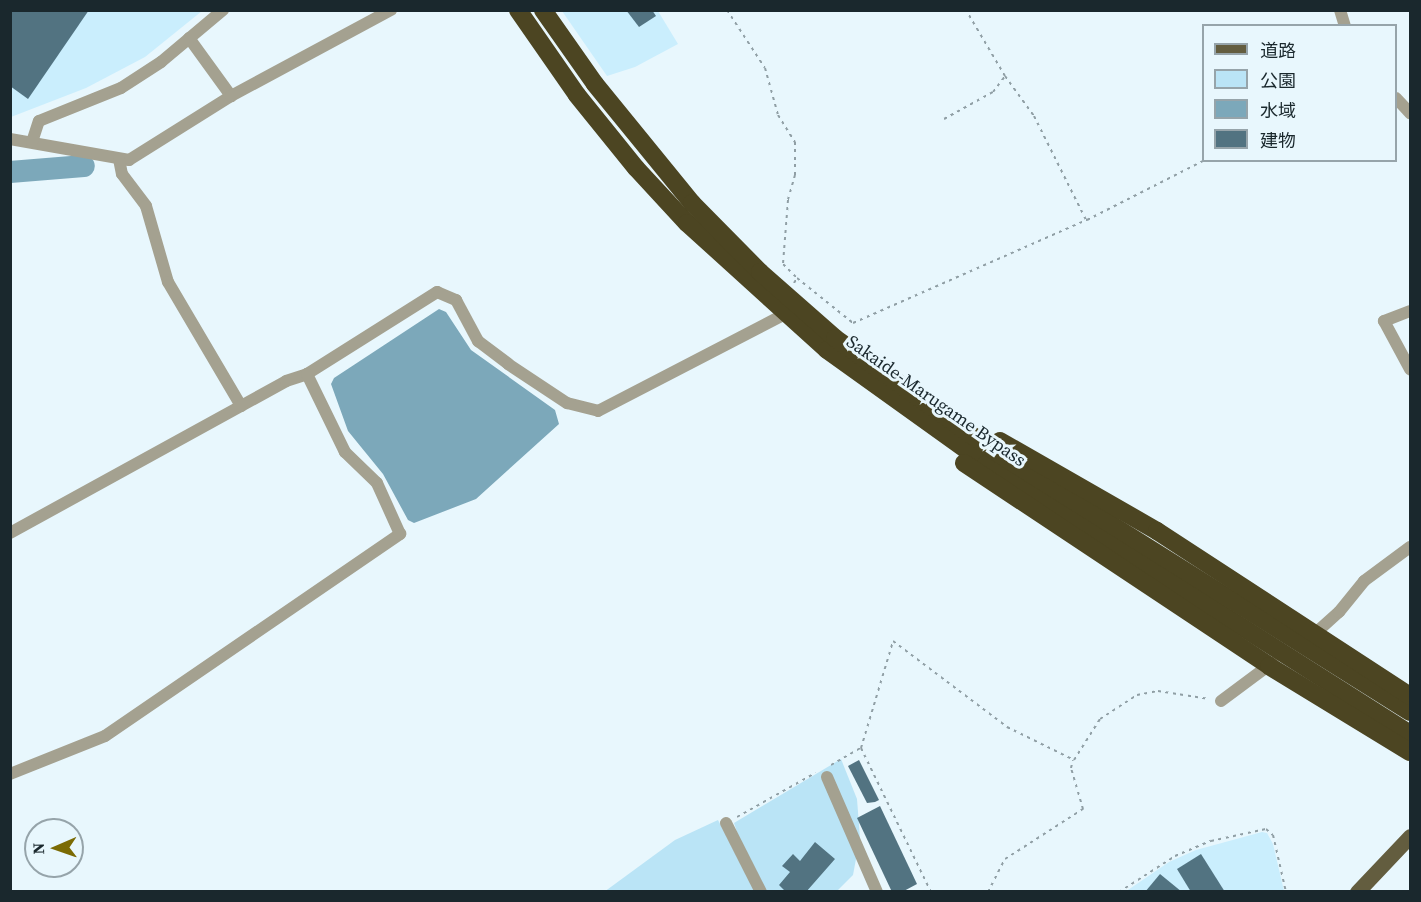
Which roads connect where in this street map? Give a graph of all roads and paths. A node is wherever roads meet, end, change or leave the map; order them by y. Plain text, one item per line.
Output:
1 (223, 10) edge
2 (391, 10) edge
3 (518, 10) edge
4 (543, 10) edge
5 (726, 10) edge
6 (966, 10) edge
7 (189, 38) junction
8 (1005, 76) junction
9 (231, 96) junction
10 (1397, 100) edge
11 (1410, 113) edge
12 (944, 119) dead end
13 (10, 139) edge
14 (32, 142) junction
15 (119, 159) junction
16 (1202, 162) edge
17 (1087, 220) junction
18 (797, 278) junction
19 (785, 293) junction
20 (1410, 311) edge
21 (785, 314) junction
22 (827, 350) junction
23 (1410, 369) edge
24 (307, 374) junction
25 (891, 380) junction
26 (241, 406) junction
27 (10, 533) edge
28 (1410, 547) edge
29 (1313, 636) junction
30 (1271, 664) junction
31 (1410, 696) edge
32 (1221, 701) joint
33 (1410, 712) edge
34 (1410, 734) edge
35 (861, 748) junction
36 (1410, 752) edge
37 (1074, 760) junction
38 (826, 771) junction
39 (10, 774) edge
40 (726, 823) joint
41 (1410, 836) edge
42 (761, 891) edge
43 (877, 891) edge
44 (931, 891) edge
45 (988, 891) edge
46 (1119, 891) edge
47 (1286, 891) edge
48 (1357, 891) edge

1 - 7 street
2 - 9 street
3 - 21 highway, Sakaide-Marugame Bypass
4 - 19 highway, Sakaide-Marugame Bypass
5 - 18 path
6 - 8 path
7 - 9 street
7 - 14 street
8 - 12 path
8 - 17 path
9 - 15 street
10 - 11 street
13 - 14 street
14 - 15 street
15 - 26 street
16 - 17 path
17 - 18 path
18 - 19 path
19 - 25 highway, Sakaide-Marugame Bypass
20 - 23 street
21 - 22 highway, Sakaide-Marugame Bypass
21 - 24 street
22 - 30 highway
22 - 34 highway, Sakaide-Marugame Bypass
24 - 26 street
24 - 39 street
25 - 29 highway
25 - 33 highway, Sakaide-Marugame Bypass
26 - 27 street
28 - 29 street
29 - 31 highway
30 - 32 street
30 - 36 highway
32 - 37 path
35 - 37 path
35 - 38 path
35 - 44 path
37 - 45 path
38 - 40 path
38 - 43 street
40 - 42 street
41 - 48 main road
46 - 47 path

